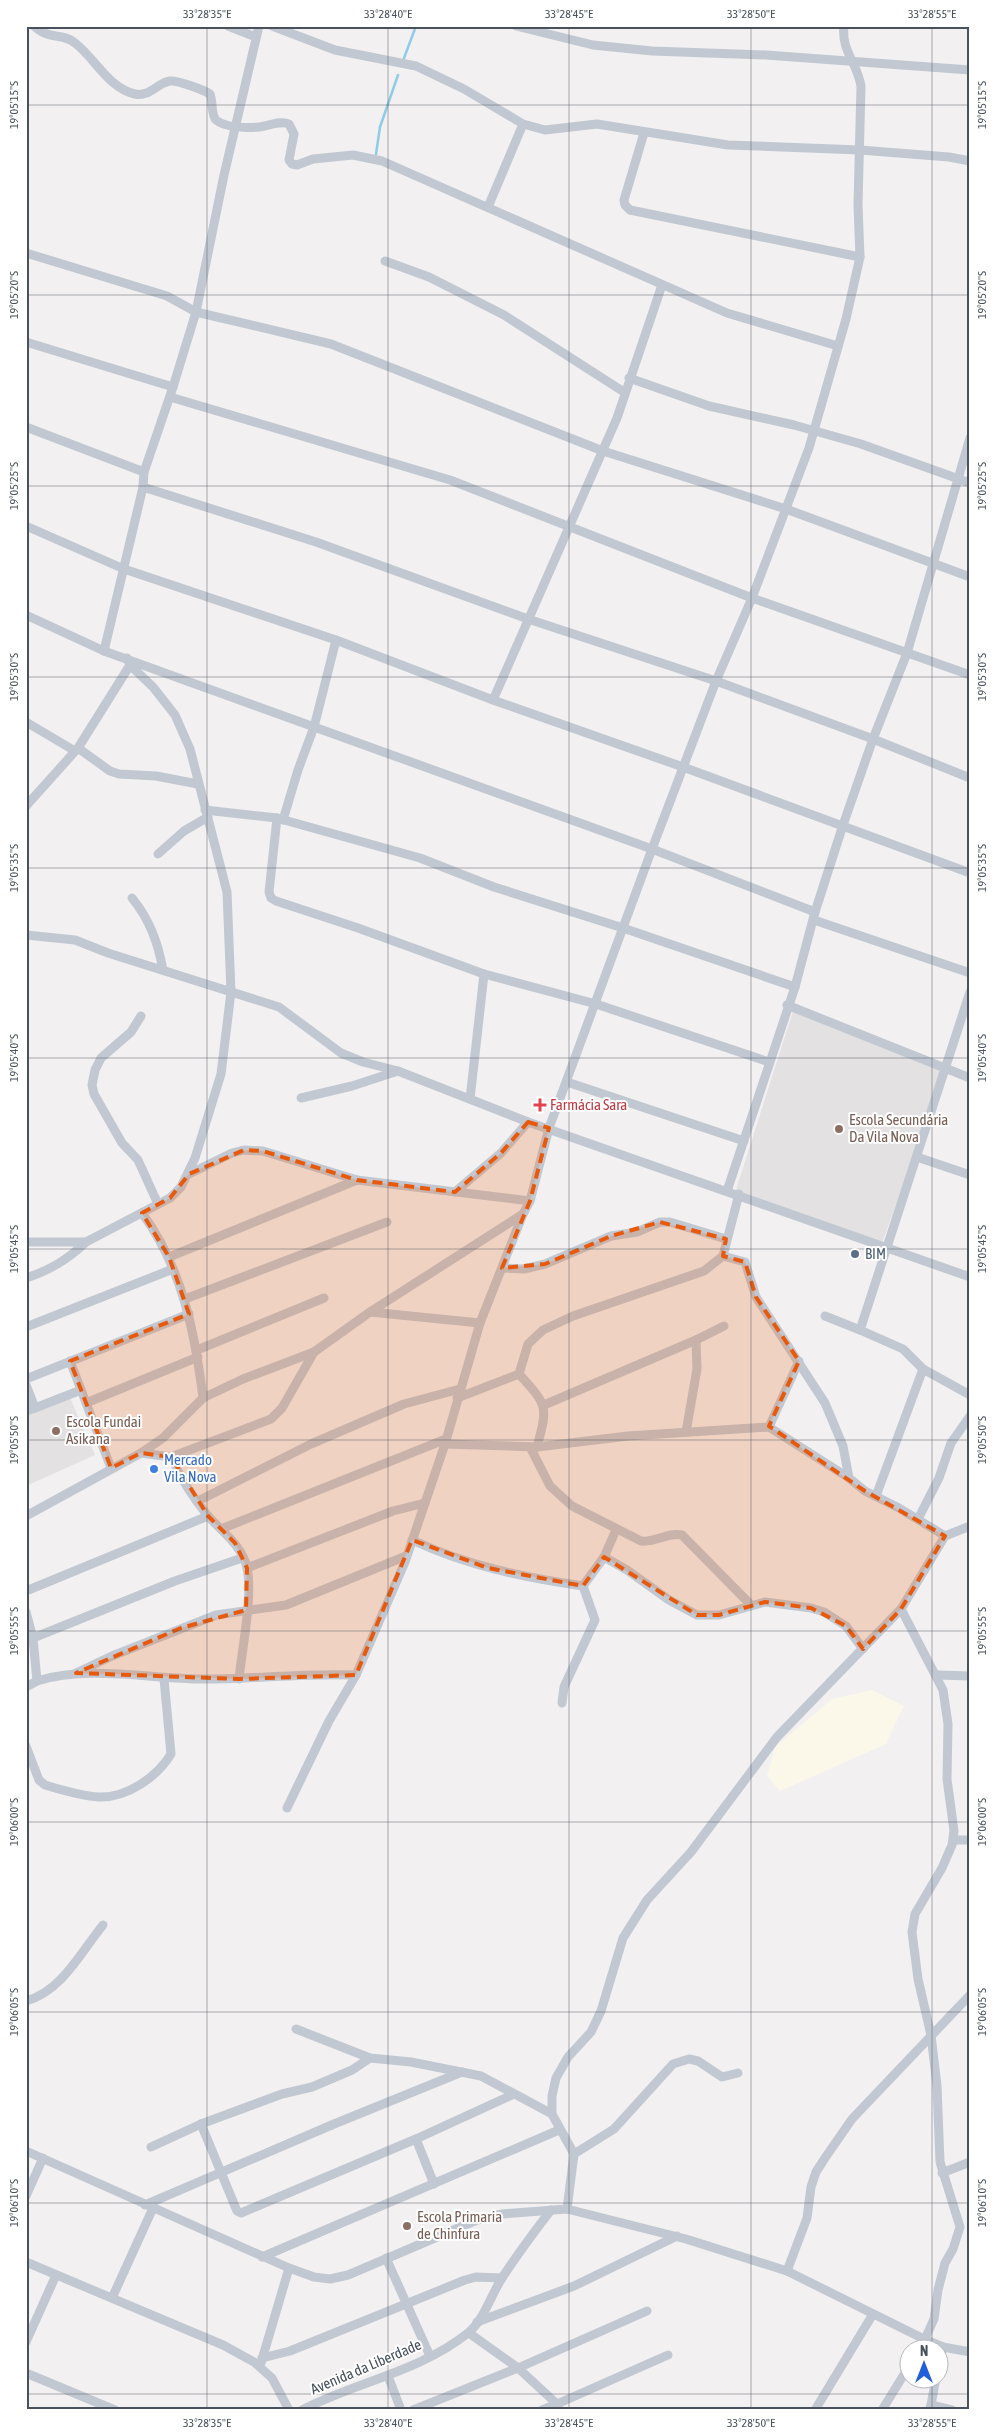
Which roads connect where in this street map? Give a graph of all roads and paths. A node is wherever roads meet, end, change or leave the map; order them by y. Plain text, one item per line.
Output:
1 (34, 26) edge
2 (228, 26) edge
3 (259, 26) edge
4 (272, 26) edge
5 (516, 26) edge
6 (844, 26) edge
7 (256, 37) junction
8 (853, 61) junction
9 (970, 70) edge
10 (523, 124) junction
11 (234, 126) junction
12 (644, 133) junction
13 (860, 150) junction
14 (970, 161) edge
15 (488, 207) junction
16 (26, 253) edge
17 (860, 257) junction
18 (385, 261) dead end
19 (662, 285) junction
20 (196, 312) junction
21 (26, 342) edge
22 (838, 346) junction
23 (629, 378) junction
24 (173, 387) junction
25 (624, 392) junction
26 (170, 397) junction
27 (26, 427) edge
28 (814, 430) junction
29 (970, 438) edge
30 (603, 451) junction
31 (144, 472) junction
32 (957, 479) junction
33 (970, 483) edge
34 (143, 487) junction
35 (786, 509) junction
36 (26, 526) edge
37 (569, 528) junction
38 (933, 564) junction
39 (124, 569) junction
40 (970, 577) edge
41 (752, 598) junction
42 (26, 615) edge
43 (528, 619) junction
44 (336, 640) junction
45 (104, 651) junction
46 (907, 652) junction
47 (129, 662) junction
48 (970, 675) edge
49 (716, 681) junction
50 (492, 700) junction
51 (26, 722) edge
52 (314, 727) junction
53 (873, 739) junction
54 (76, 749) junction
55 (683, 767) junction
56 (970, 778) edge
57 (198, 784) junction
58 (26, 806) edge
59 (206, 813) junction
60 (280, 819) junction
61 (843, 826) junction
62 (652, 849) junction
63 (158, 854) dead end
64 (970, 873) edge
65 (132, 898) dead end
66 (814, 916) junction
67 (623, 928) junction
68 (26, 935) edge
69 (163, 970) junction
70 (970, 973) edge
71 (484, 974) junction
72 (795, 987) junction
73 (231, 992) junction
74 (970, 992) edge
75 (596, 1004) junction
76 (787, 1005) junction
77 (141, 1016) dead end
78 (769, 1062) junction
79 (944, 1069) junction
80 (398, 1071) junction
81 (970, 1078) edge
82 (567, 1082) junction
83 (301, 1098) dead end
84 (470, 1099) junction
85 (528, 1122) junction
86 (549, 1128) junction
87 (744, 1141) junction
88 (917, 1157) junction
89 (189, 1174) junction
90 (970, 1175) edge
91 (357, 1180) junction
92 (727, 1191) junction
93 (455, 1192) junction
94 (739, 1194) junction
95 (530, 1201) junction
96 (158, 1204) junction
97 (142, 1213) junction
98 (523, 1214) junction
99 (387, 1222) dead end
100 (726, 1239) junction
101 (26, 1242) edge
102 (86, 1242) junction
103 (886, 1248) junction
104 (169, 1256) junction
105 (723, 1256) junction
106 (502, 1268) junction
107 (173, 1269) junction
108 (970, 1277) edge
109 (26, 1278) edge
110 (324, 1298) dead end
111 (185, 1299) junction
112 (370, 1312) junction
113 (188, 1314) junction
114 (825, 1316) dead end
115 (480, 1323) junction
116 (724, 1326) dead end
117 (26, 1327) edge
118 (860, 1330) junction
119 (696, 1340) junction
120 (314, 1352) junction
121 (198, 1354) junction
122 (799, 1360) junction
123 (70, 1361) junction
124 (923, 1369) junction
125 (519, 1374) junction
126 (26, 1379) edge
127 (26, 1385) edge
128 (81, 1390) junction
129 (459, 1394) junction
130 (970, 1395) edge
131 (203, 1398) junction
132 (86, 1403) junction
133 (544, 1405) junction
134 (31, 1410) edge
135 (970, 1416) edge
136 (769, 1427) junction
137 (686, 1432) junction
138 (445, 1441) junction
139 (534, 1447) junction
140 (141, 1453) junction
141 (171, 1457) junction
142 (111, 1468) junction
143 (849, 1478) junction
144 (876, 1496) junction
145 (198, 1501) junction
146 (425, 1503) junction
147 (26, 1516) edge
148 (208, 1516) junction
149 (918, 1519) junction
150 (970, 1526) edge
151 (221, 1529) junction
152 (616, 1530) junction
153 (945, 1536) junction
154 (412, 1540) junction
155 (406, 1556) junction
156 (242, 1558) junction
157 (604, 1558) junction
158 (247, 1568) junction
159 (583, 1586) junction
160 (26, 1591) edge
161 (751, 1605) junction
162 (902, 1609) junction
163 (246, 1610) junction
164 (26, 1612) edge
165 (33, 1638) junction
166 (863, 1649) junction
167 (31, 1662) edge
168 (76, 1673) junction
169 (356, 1674) junction
170 (937, 1676) junction
171 (970, 1676) edge
172 (164, 1679) junction
173 (240, 1679) junction
174 (37, 1681) junction
175 (26, 1687) edge
176 (562, 1703) dead end
177 (26, 1746) edge
178 (287, 1808) dead end
179 (954, 1840) junction
180 (970, 1840) edge
181 (103, 1925) dead end
182 (970, 1995) edge
183 (26, 2001) edge
184 (296, 2029) dead end
185 (931, 2035) junction
186 (370, 2058) junction
187 (462, 2072) junction
188 (738, 2073) dead end
189 (514, 2094) junction
190 (552, 2114) junction
191 (202, 2124) junction
192 (559, 2130) junction
193 (416, 2139) junction
194 (151, 2147) dead end
195 (26, 2151) edge
196 (574, 2154) junction
197 (43, 2158) junction
198 (970, 2162) edge
199 (220, 2173) junction
200 (942, 2173) junction
201 (434, 2184) junction
202 (26, 2196) edge
203 (149, 2207) junction
204 (567, 2209) junction
205 (550, 2210) junction
206 (677, 2236) junction
207 (262, 2257) junction
208 (386, 2258) junction
209 (26, 2262) edge
210 (289, 2268) junction
211 (787, 2271) junction
212 (56, 2275) junction
213 (502, 2278) junction
214 (112, 2298) junction
215 (406, 2304) junction
216 (647, 2311) dead end
217 (873, 2314) junction
218 (477, 2322) junction
219 (468, 2332) junction
220 (922, 2338) edge
221 (927, 2338) edge
222 (26, 2342) edge
223 (948, 2348) edge
224 (970, 2352) edge
225 (668, 2355) dead end
226 (430, 2356) junction
227 (262, 2358) junction
228 (260, 2368) junction
229 (518, 2368) junction
230 (26, 2373) edge
231 (388, 2376) junction
232 (898, 2384) edge
233 (934, 2388) edge
234 (315, 2407) edge
235 (558, 2407) edge
236 (931, 2407) edge
237 (115, 2410) edge
238 (290, 2410) edge
239 (302, 2410) edge
240 (401, 2410) edge
241 (413, 2410) edge
242 (542, 2410) edge
243 (815, 2410) edge
244 (882, 2410) edge
245 (952, 2410) edge

1 - 11 street
2 - 7 street
3 - 7 street
4 - 10 street
5 - 8 street
6 - 8 street
7 - 11 street
8 - 9 street
8 - 13 street
10 - 12 street
10 - 15 street
11 - 15 street
11 - 20 street
12 - 13 street
12 - 17 street
13 - 14 street
13 - 17 street
15 - 19 street
16 - 20 street
17 - 22 street
18 - 25 street
19 - 22 street
19 - 23 street
20 - 24 street
20 - 30 street
21 - 24 street
22 - 28 street
23 - 25 street
23 - 28 street
24 - 26 street
25 - 30 street
26 - 31 street
26 - 37 street
27 - 31 street
28 - 32 street
28 - 35 street
29 - 32 street
30 - 35 street
30 - 37 street
31 - 34 street
32 - 33 street
32 - 38 street
34 - 39 street
34 - 43 street
35 - 38 street
35 - 41 street
36 - 39 street
37 - 41 street
37 - 43 street
38 - 40 street
38 - 46 street
39 - 44 street
39 - 45 street
41 - 46 street
41 - 49 street
42 - 45 street
43 - 49 street
43 - 50 street
44 - 50 street
44 - 52 street
45 - 47 street
46 - 48 street
46 - 53 street
47 - 52 street
47 - 54 street
47 - 57 street
49 - 53 street
49 - 55 street
50 - 55 street
51 - 54 street
52 - 60 street
52 - 62 street
53 - 56 street
53 - 61 street
54 - 57 street
54 - 58 street
55 - 61 street
55 - 62 street
57 - 59 street
59 - 60 street
59 - 63 street
59 - 73 street
60 - 67 street
60 - 71 street
61 - 64 street
61 - 66 street
62 - 66 street
62 - 67 street
65 - 69 street
66 - 70 street
66 - 72 street
67 - 72 street
67 - 75 street
68 - 69 street
69 - 73 street
71 - 75 street
71 - 84 street
72 - 76 street
73 - 80 street
73 - 89 street
74 - 79 street
75 - 78 street
75 - 82 street
76 - 78 street
76 - 79 street
77 - 96 street
78 - 87 street
79 - 81 street
79 - 88 street
80 - 83 street
80 - 84 street
82 - 86 street
82 - 87 street
84 - 85 street
85 - 86 street
85 - 93 street
86 - 92 street
86 - 95 street
87 - 92 street
88 - 90 street
88 - 103 street
89 - 91 street
89 - 96 street
91 - 93 street
91 - 104 street
92 - 94 street
93 - 95 street
94 - 100 street
94 - 103 street
95 - 98 street
96 - 97 street
97 - 102 street
97 - 104 street
98 - 106 street
98 - 112 street
99 - 111 street
100 - 105 street
100 - 106 street
101 - 102 street
102 - 109 street
103 - 108 street
103 - 118 street
104 - 107 street
105 - 122 street
105 - 125 street
106 - 115 street
107 - 111 street
107 - 117 street
110 - 121 street
111 - 113 street
112 - 115 street
112 - 120 street
113 - 121 street
113 - 123 street
114 - 118 street
115 - 129 street
116 - 119 street
118 - 124 street
119 - 133 street
119 - 137 street
120 - 131 street
120 - 141 street
121 - 131 street
121 - 132 street
122 - 136 street
122 - 143 street
123 - 126 street
123 - 128 street
124 - 130 street
124 - 144 street
125 - 129 street
125 - 133 street
127 - 134 street
128 - 132 street
128 - 134 street
129 - 138 street
129 - 145 street
131 - 140 street
132 - 142 street
133 - 139 street
135 - 149 street
136 - 137 street
136 - 143 street
137 - 139 street
138 - 139 street
138 - 146 street
138 - 151 street
139 - 152 street
140 - 141 street
140 - 142 street
141 - 145 street
142 - 147 street
143 - 144 street
144 - 149 street
145 - 148 street
146 - 154 street
146 - 158 street
148 - 151 street
148 - 160 street
149 - 153 street
150 - 153 street
151 - 156 street
152 - 157 street
152 - 161 street
153 - 162 street
154 - 155 street
154 - 159 street
155 - 163 street
155 - 169 street
156 - 158 street
156 - 165 street
157 - 159 street
157 - 161 street
158 - 163 street
159 - 176 street
161 - 166 street
162 - 166 street
162 - 170 street
163 - 168 street
163 - 173 street
164 - 165 street
165 - 167 street
166 - 190 street
167 - 174 street
168 - 172 street
168 - 174 street
169 - 173 street
169 - 178 street
170 - 171 street
170 - 179 street
172 - 173 street
172 - 177 street
174 - 175 street
179 - 180 street
179 - 185 street
181 - 183 street
182 - 185 street
184 - 186 street
185 - 200 street
185 - 211 street
186 - 187 street
186 - 191 street
187 - 189 street
187 - 199 street
188 - 196 street
189 - 190 street
189 - 193 street
190 - 192 street
191 - 194 street
191 - 199 street
192 - 196 street
192 - 201 street
193 - 199 street
193 - 201 street
195 - 197 street
196 - 204 street
197 - 202 street
197 - 203 street
198 - 200 street
199 - 203 street
200 - 221 street
201 - 207 street
203 - 207 street
203 - 214 street
204 - 205 street
204 - 206 street
205 - 208 street
205 - 213 street, Avenida da Liberdade
206 - 211 street
206 - 218 street
207 - 210 street
208 - 210 street
208 - 215 street
209 - 212 street
210 - 227 street
211 - 217 street
212 - 214 street
212 - 222 street
213 - 215 street
213 - 218 street, Avenida da Liberdade
214 - 228 street
215 - 226 street
215 - 227 street
216 - 229 street
217 - 220 street
217 - 243 street
218 - 219 street, Avenida da Liberdade
219 - 226 street, Avenida da Liberdade
219 - 229 street
223 - 224 street
225 - 235 street
226 - 231 street, Avenida da Liberdade
227 - 228 street
228 - 238 street
229 - 235 street
229 - 241 street
230 - 237 street
231 - 234 street, Avenida da Liberdade
231 - 240 street
232 - 244 street
233 - 236 street
234 - 239 street, Avenida da Liberdade
235 - 242 street
236 - 245 street

